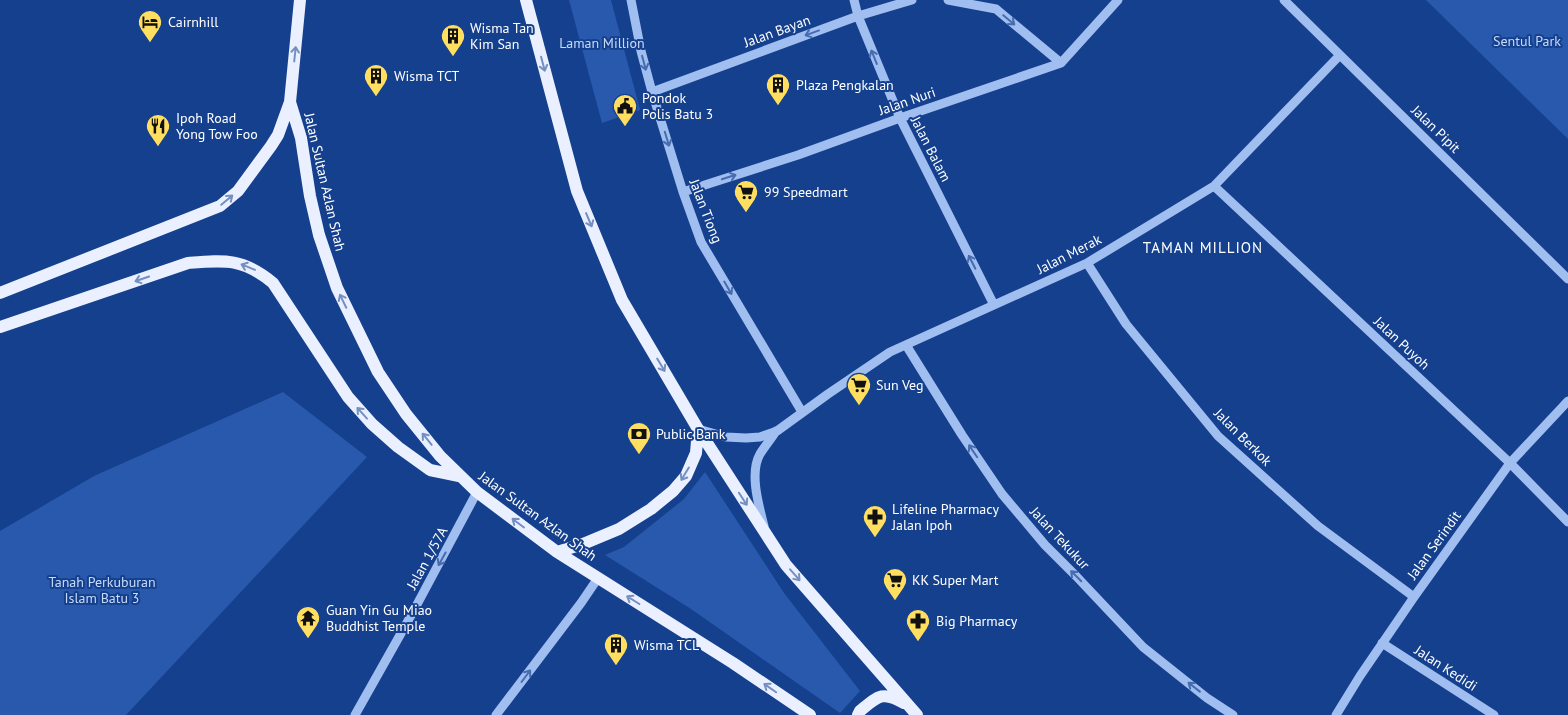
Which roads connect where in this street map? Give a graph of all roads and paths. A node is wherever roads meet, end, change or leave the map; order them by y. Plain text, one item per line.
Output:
1 (300, 0) edge
2 (526, 0) edge
3 (631, 0) edge
4 (854, 0) edge
5 (912, 0) edge
6 (948, 0) edge
7 (1118, 0) edge
8 (1284, 0) edge
9 (858, 16) junction
10 (1340, 55) junction
11 (1061, 63) junction
12 (652, 92) junction
13 (290, 102) junction
14 (900, 118) junction
15 (1214, 186) junction
16 (683, 192) junction
17 (1087, 263) junction
18 (62, 269) junction
19 (1568, 278) edge
20 (0, 287) edge
21 (0, 293) edge
22 (994, 305) junction
23 (36, 315) junction
24 (0, 327) edge
25 (0, 331) edge
26 (906, 345) junction
27 (1568, 401) edge
28 (802, 412) junction
29 (698, 428) junction
30 (776, 431) junction
31 (1510, 463) junction
32 (459, 476) junction
33 (477, 492) junction
34 (1568, 522) edge
35 (767, 536) junction
36 (557, 552) junction
37 (598, 578) junction
38 (1414, 597) junction
39 (1382, 643) junction
40 (912, 710) edge
41 (355, 715) edge
42 (496, 715) edge
43 (810, 715) edge
44 (858, 715) edge
45 (1234, 715) edge
46 (1336, 715) edge
47 (1494, 715) edge

13 -> 1 main road, Jalan Sultan Azlan Shah
2 -> 29 main road
3 -> 12 street, Jalan Tiong
4 - 9 street, Jalan Balam
5 - 9 street, Jalan Bayan
6 -> 11 street
7 - 11 street, Jalan Nuri
8 - 10 street, Jalan Pipit
9 -> 12 street, Jalan Bayan
14 -> 9 street, Jalan Balam
10 - 15 street, Jalan Merak
10 - 19 street, Jalan Pipit
11 - 14 street, Jalan Nuri
12 -> 16 street, Jalan Tiong
18 -> 13 main road
32 -> 13 main road, Jalan Sultan Azlan Shah
16 -> 14 street, Jalan Nuri
22 -> 14 street, Jalan Balam
15 - 17 street, Jalan Merak
15 - 31 street, Jalan Puyoh
16 -> 28 street, Jalan Tiong
17 - 22 street, Jalan Merak
17 - 38 street, Jalan Berkok
18 - 20 main road
18 - 21 main road
22 - 26 street, Jalan Merak
23 - 24 main road
23 - 25 main road
32 -> 23 main road
26 - 28 street, Jalan Merak
45 -> 26 street, Jalan Tekukur
27 - 31 street, Jalan Serindit
28 - 30 street, Jalan Merak
29 - 30 street, Jalan Merak
29 -> 35 main road
29 -> 36 main road
30 - 35 street, Jalan Merak
31 - 34 street, Jalan Puyoh
31 - 38 street, Jalan Serindit
32 - 33 main road, Jalan Sultan Azlan Shah
36 -> 33 main road, Jalan Sultan Azlan Shah
33 -> 41 street, Jalan 1/57A
35 -> 40 main road
36 - 37 main road, Jalan Sultan Azlan Shah
42 -> 37 street
43 -> 37 main road, Jalan Sultan Azlan Shah
38 - 39 street, Jalan Serindit
39 - 46 street, Jalan Serindit
39 - 47 street, Jalan Kedidi
40 - 44 main road

